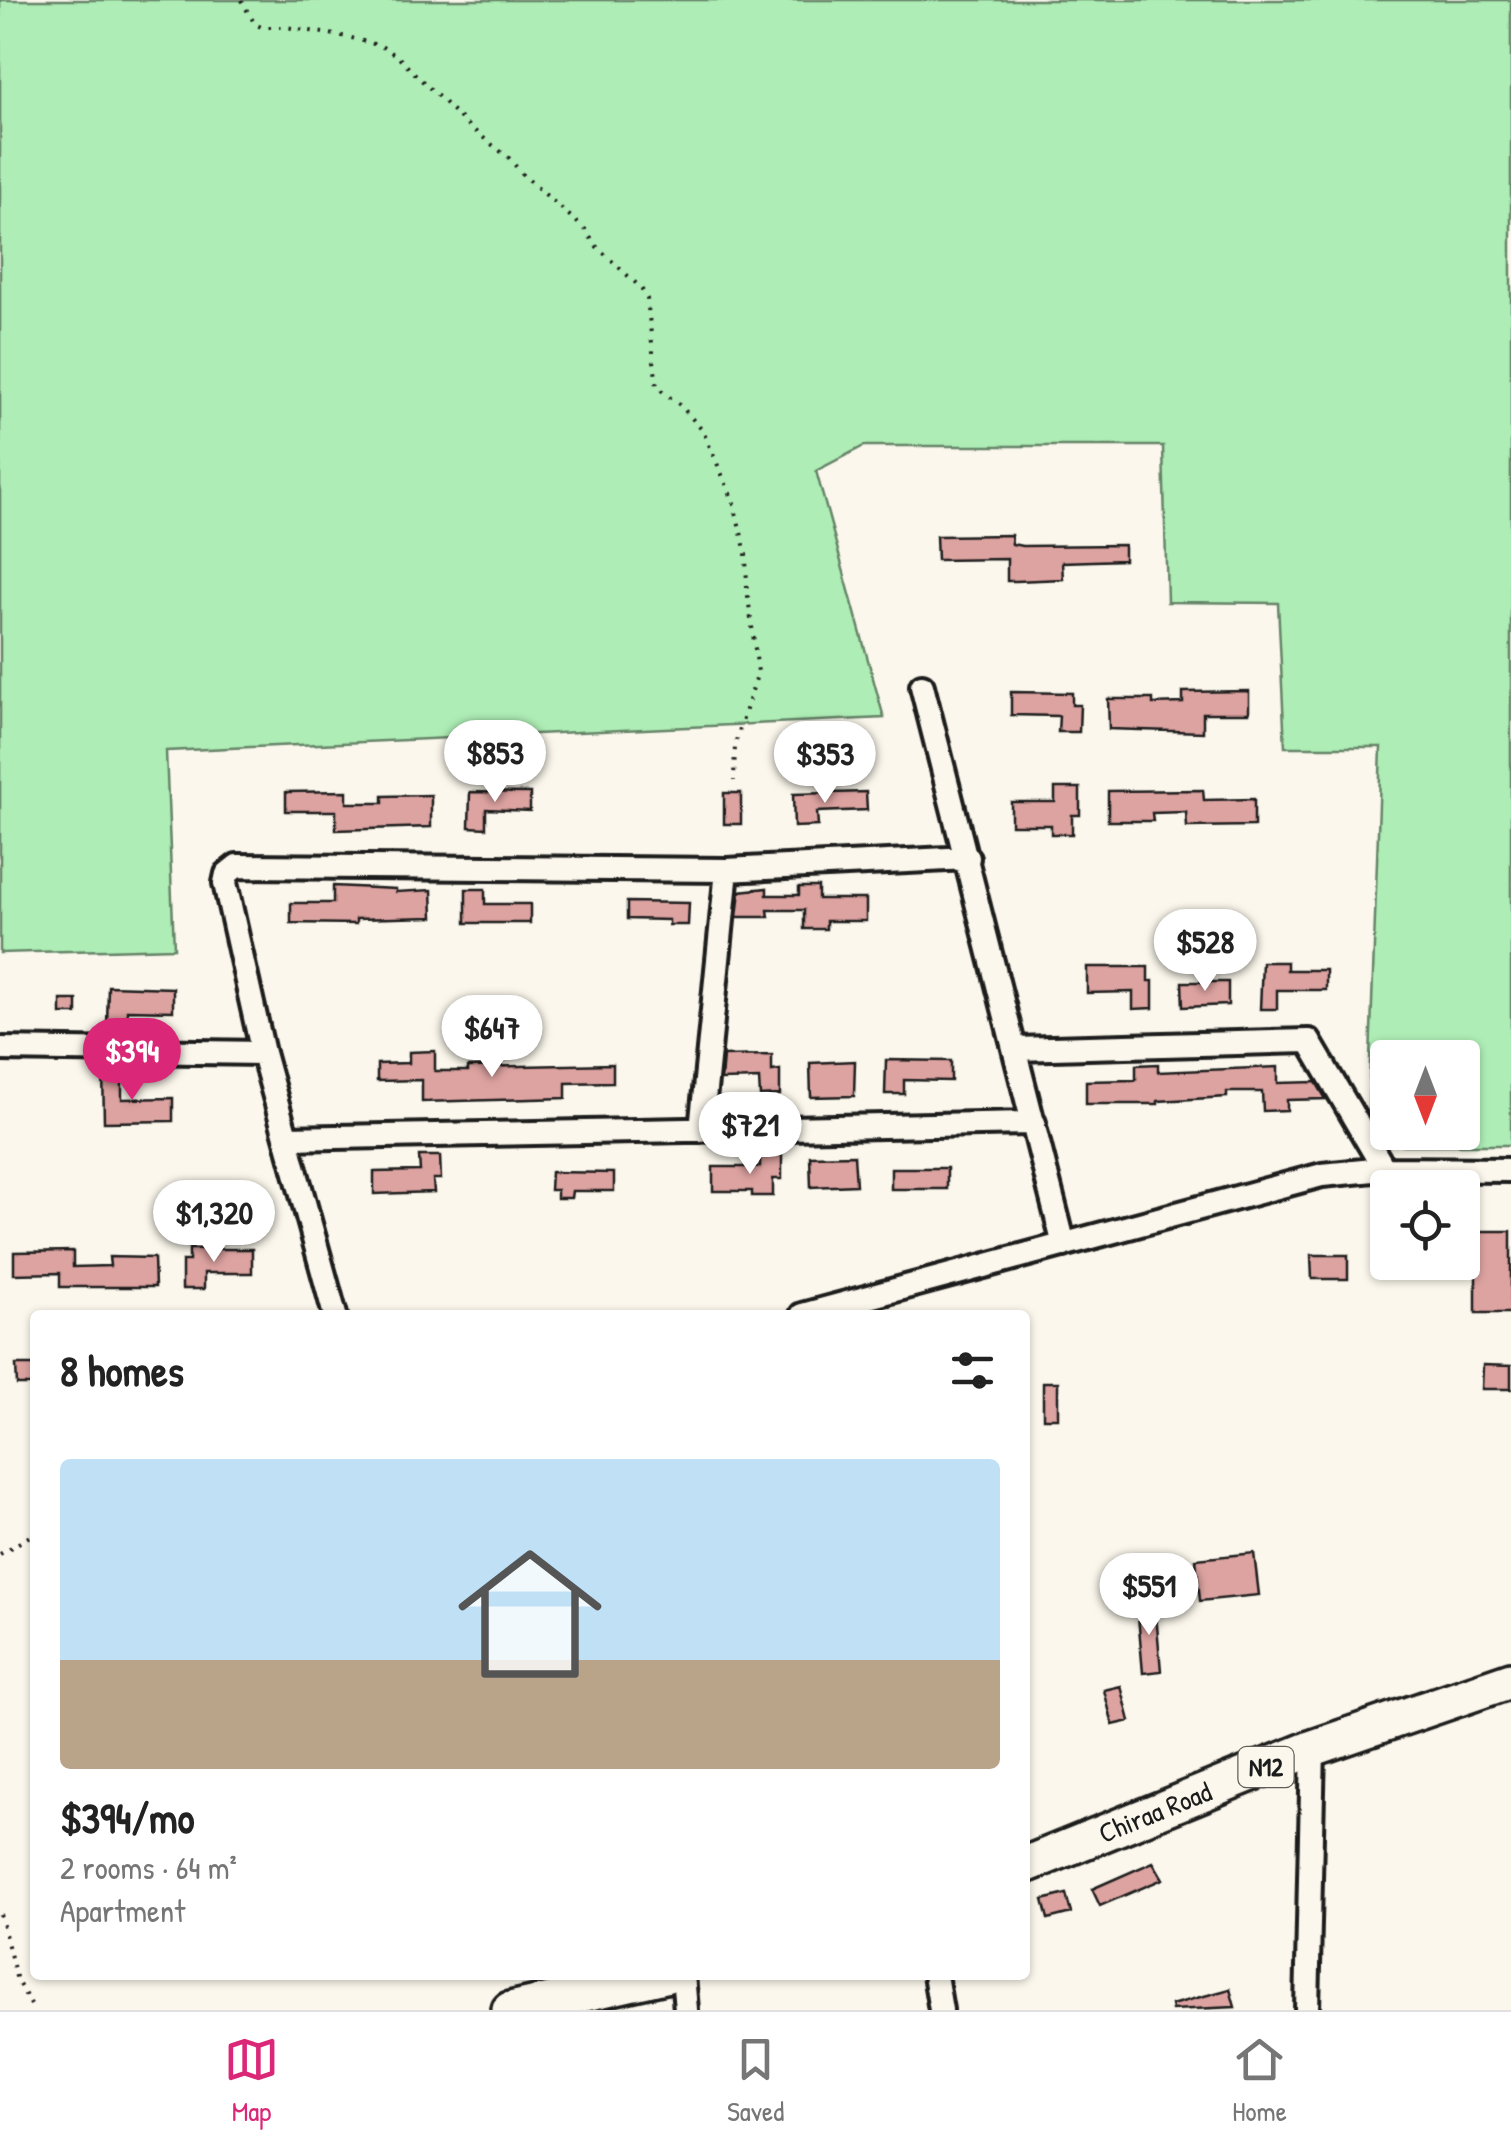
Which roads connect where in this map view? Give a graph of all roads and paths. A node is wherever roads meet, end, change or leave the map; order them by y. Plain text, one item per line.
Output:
1 (241, 0) edge
2 (922, 686) dead end
3 (734, 781) dead end
4 (968, 858) junction
5 (727, 870) junction
6 (0, 1049) edge
7 (1015, 1049) junction
8 (263, 1053) junction
9 (1034, 1123) junction
10 (701, 1130) junction
11 (287, 1138) junction
12 (1384, 1169) junction
13 (1511, 1170) edge
14 (1064, 1245) junction
15 (335, 1310) edge
16 (821, 1310) edge
17 (30, 1536) edge
18 (0, 1554) edge
19 (1511, 1680) edge
20 (1313, 1748) junction
21 (1030, 1863) edge
22 (0, 1914) edge
23 (643, 1980) edge
24 (683, 1980) edge
25 (937, 1980) edge
26 (34, 2010) edge
27 (510, 2010) edge
28 (686, 2010) edge
29 (941, 2010) edge
30 (1308, 2010) edge

1 - 3 path
2 - 4 street
4 - 5 street
4 - 7 street
5 - 8 street
5 - 10 street
6 - 8 street
7 - 9 street
7 - 12 street
8 - 11 street
9 - 10 street
9 - 14 street
10 - 11 street
11 - 15 street
12 - 13 street
12 - 14 street
14 - 16 street
17 - 18 path
19 - 20 highway, Chiraa Road / N12
20 - 21 highway, Chiraa Road / N12
20 - 30 street
22 - 26 path
23 - 27 highway
24 - 28 street
25 - 29 street

